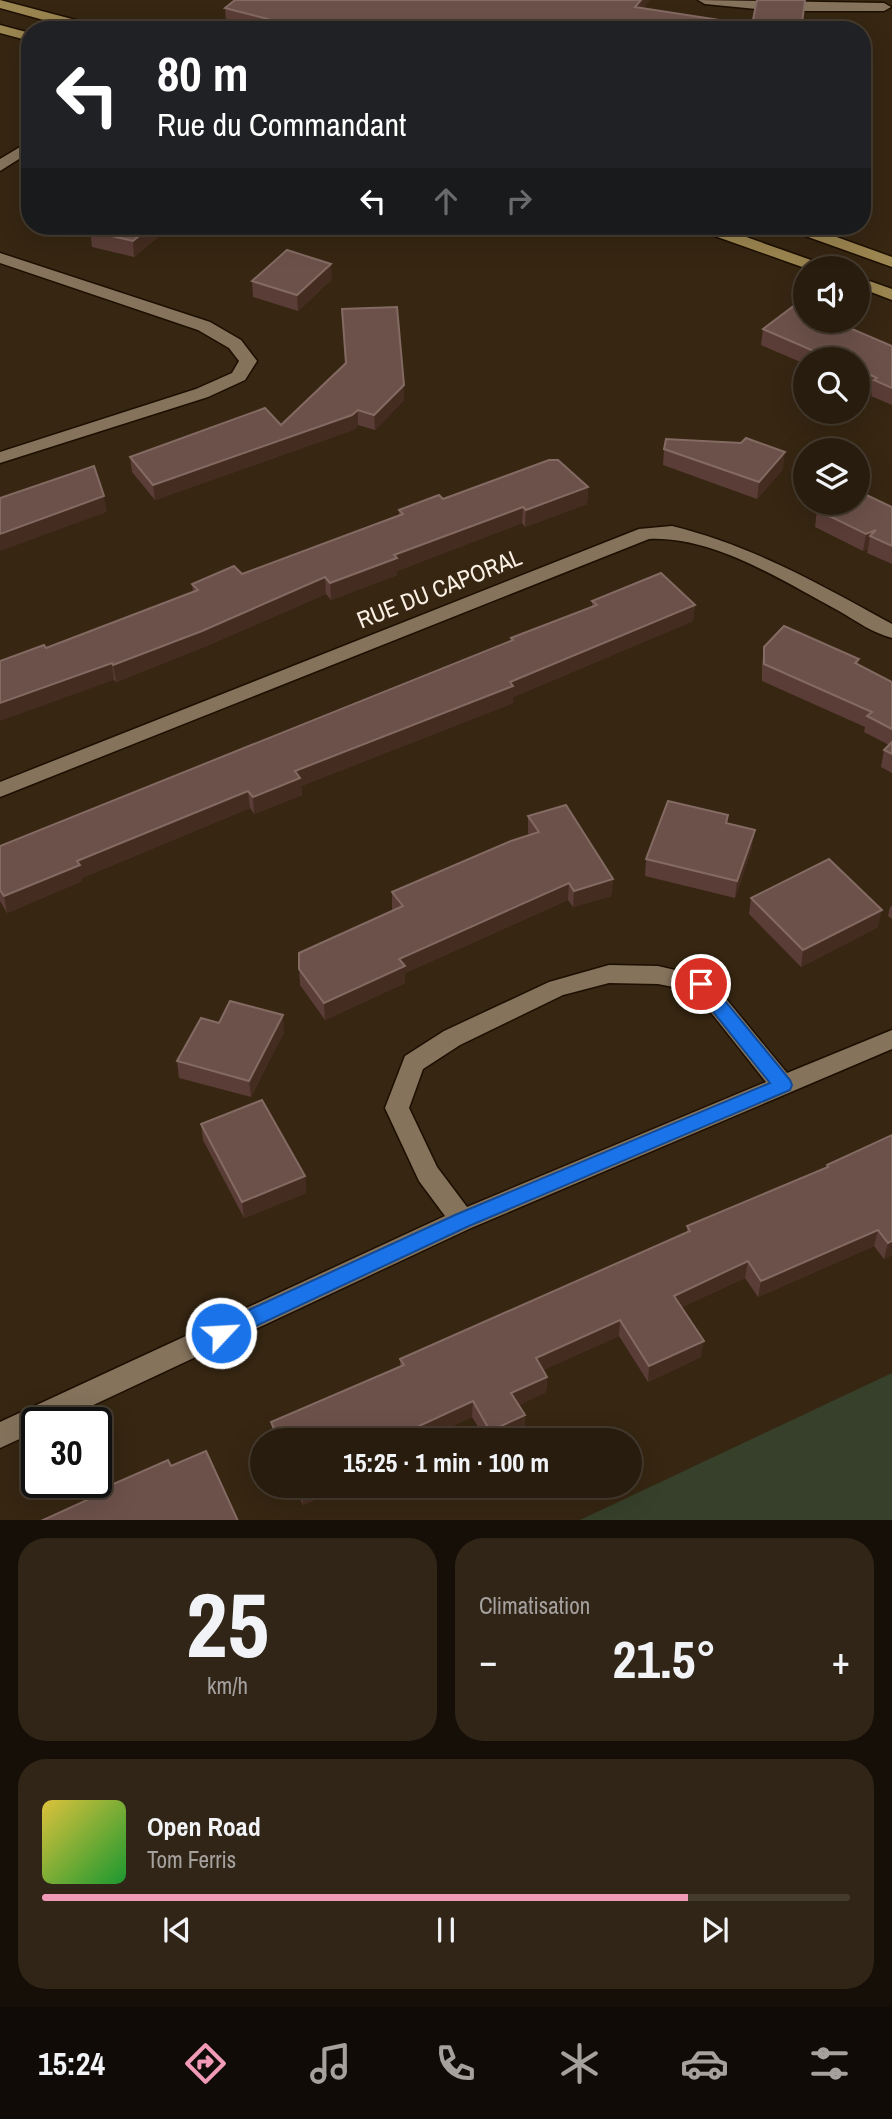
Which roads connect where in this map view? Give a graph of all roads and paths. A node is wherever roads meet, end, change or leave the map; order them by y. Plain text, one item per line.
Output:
1 (705, 0) edge
2 (0, 4) edge
3 (885, 9) edge
4 (63, 21) edge
5 (0, 29) edge
6 (21, 35) edge
7 (21, 151) edge
8 (0, 166) edge
9 (726, 235) edge
10 (817, 235) edge
11 (0, 258) edge
12 (793, 259) edge
13 (892, 262) edge
14 (870, 287) edge
15 (892, 295) edge
16 (0, 458) edge
17 (892, 632) edge
18 (0, 790) edge
19 (892, 1039) edge
20 (783, 1085) junction
21 (462, 1220) junction
22 (0, 1435) edge

1 - 3 street
2 - 4 street
5 - 6 street
7 - 8 street
9 - 12 street
10 - 13 street
11 - 16 street
14 - 15 street
17 - 18 street, RUE DU CAPORAL
19 - 20 street
20 - 21 street
20 - 21 street
21 - 22 street

